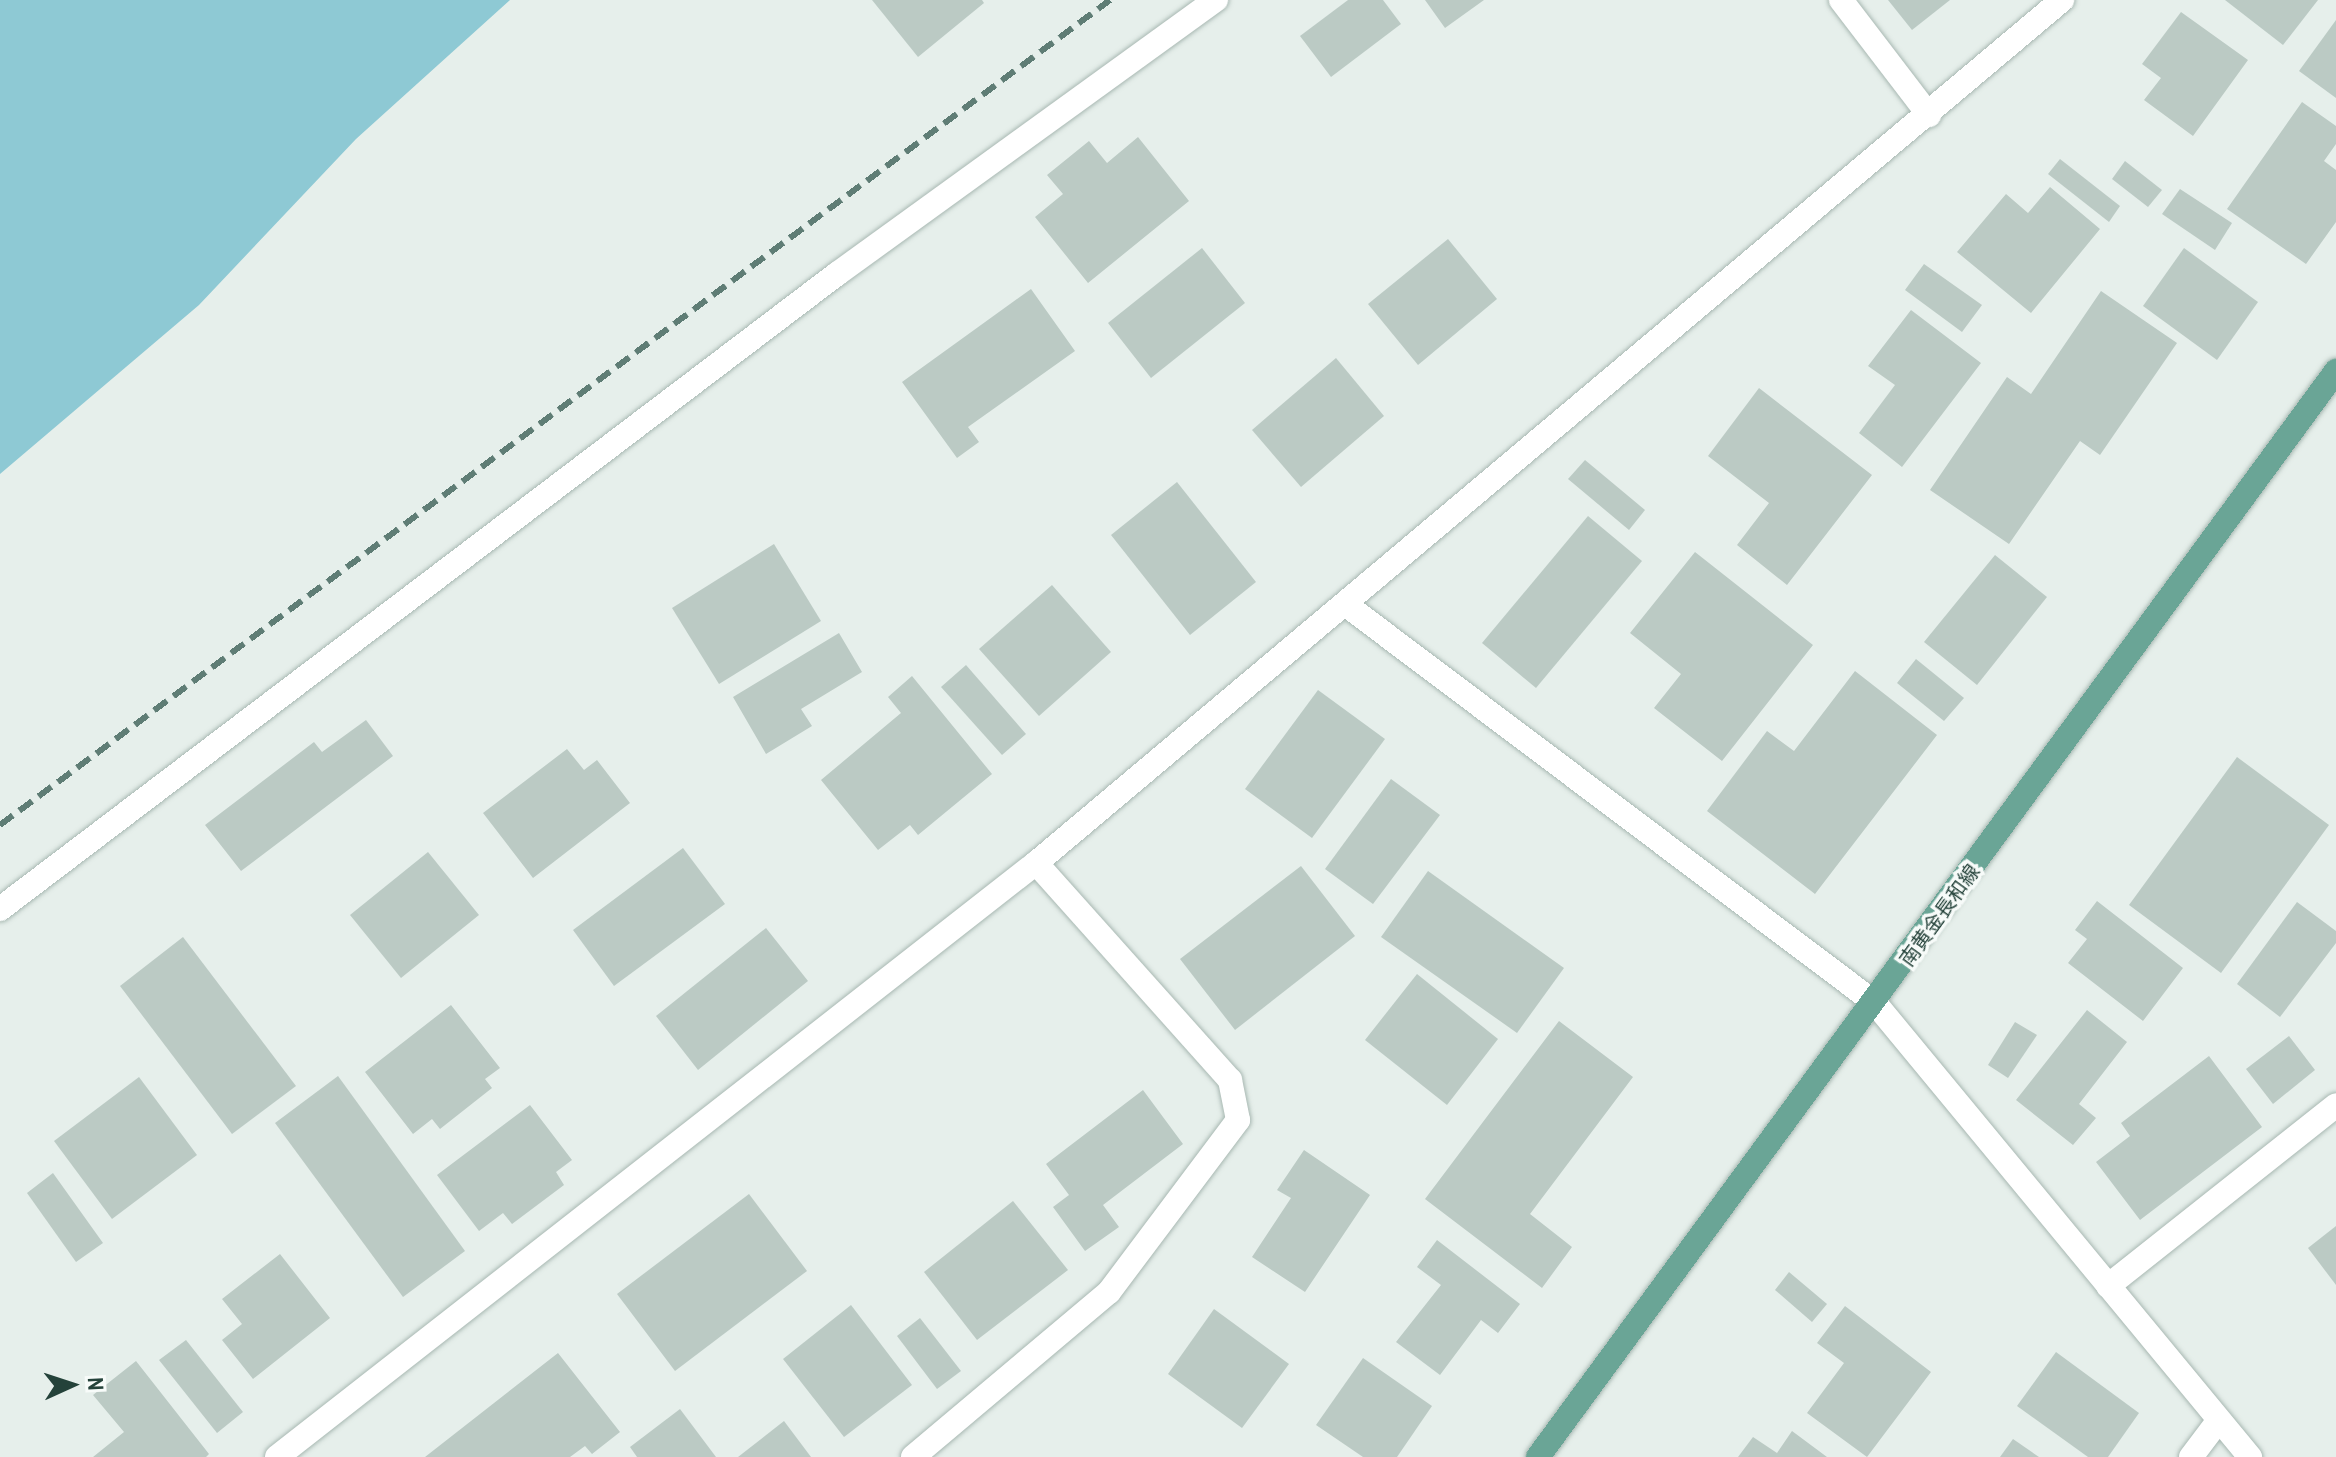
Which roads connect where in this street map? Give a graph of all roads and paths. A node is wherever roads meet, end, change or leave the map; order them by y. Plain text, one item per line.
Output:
1 (1216, 0) edge
2 (1841, 0) edge
3 (2062, 0) edge
4 (1929, 115) junction
5 (2336, 371) edge
6 (1345, 604) junction
7 (1036, 863) junction
8 (0, 909) edge
9 (1875, 1003) junction
10 (2336, 1105) edge
11 (2108, 1286) junction
12 (2219, 1420) junction
13 (277, 1457) edge
14 (913, 1457) edge
15 (1538, 1457) edge
16 (2191, 1457) edge
17 (2250, 1457) edge

1 - 8 street
2 - 4 street
3 - 4 street
4 - 6 street
5 - 9 main road, 南黄金長和線
6 - 7 street
6 - 9 street
7 - 13 street
7 - 14 street
9 - 11 street
9 - 15 main road, 南黄金長和線
10 - 11 street
11 - 12 street
12 - 16 street
12 - 17 street

